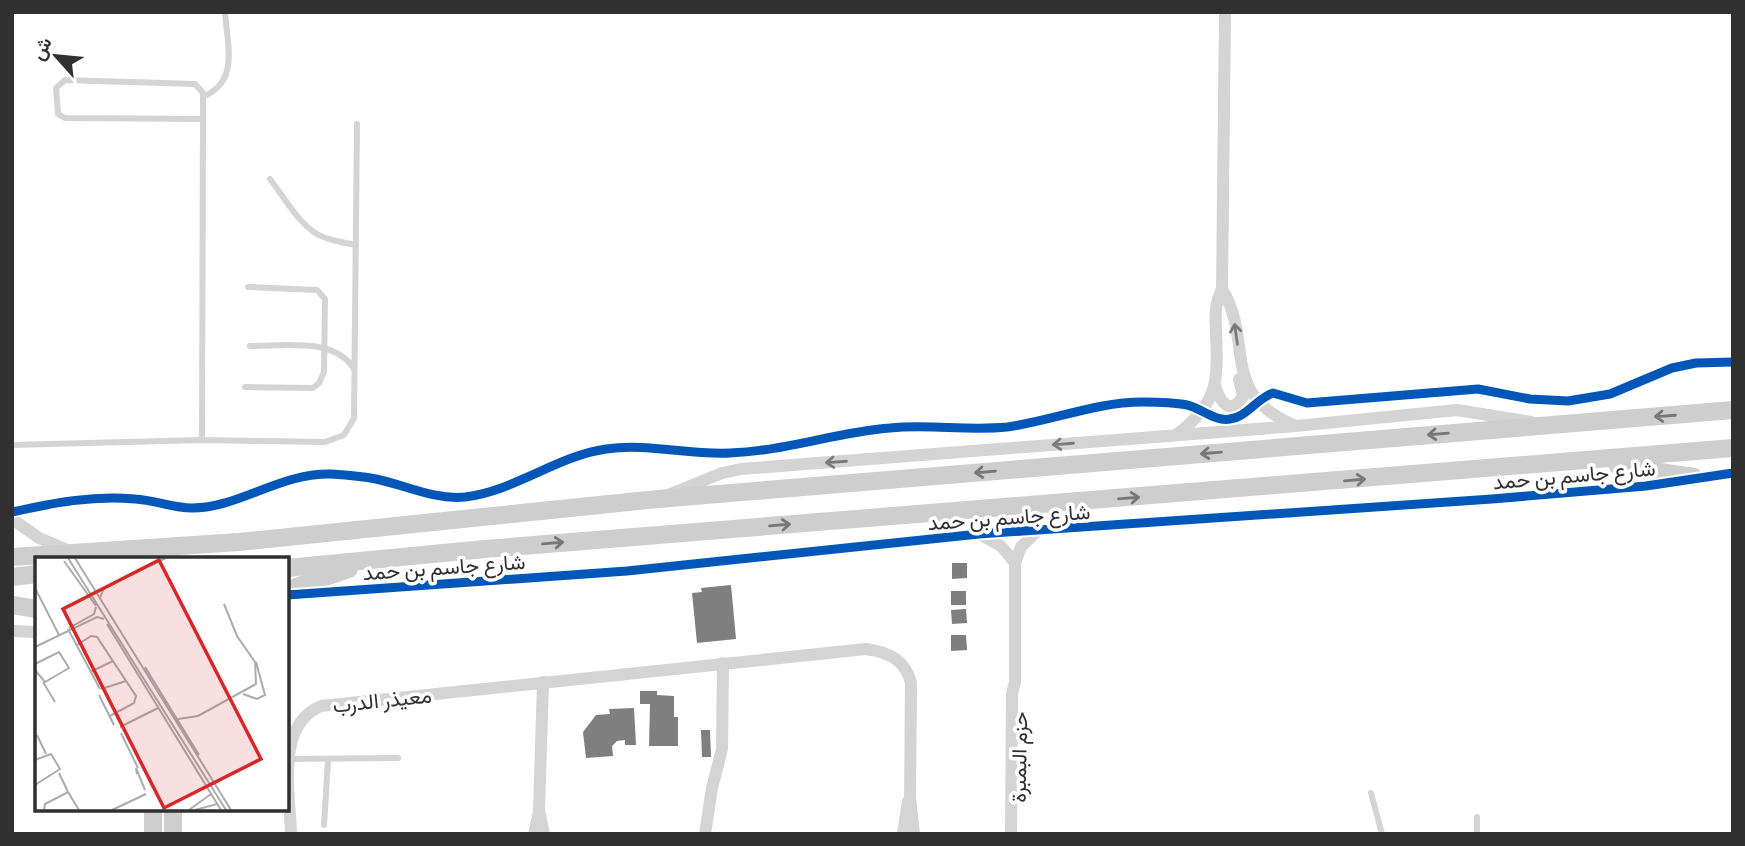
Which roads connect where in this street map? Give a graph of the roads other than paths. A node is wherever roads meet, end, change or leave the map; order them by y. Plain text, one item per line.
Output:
1 (225, 12) edge
2 (1225, 12) edge
3 (203, 97) junction
4 (203, 120) junction
5 (357, 124) dead end
6 (270, 179) dead end
7 (355, 245) junction
8 (248, 287) dead end
9 (1222, 289) junction
10 (250, 346) dead end
11 (324, 347) junction
12 (1240, 362) junction
13 (354, 369) junction
14 (1215, 384) junction
15 (244, 387) dead end
16 (1733, 410) edge
17 (1545, 425) junction
18 (1296, 426) junction
19 (1176, 436) junction
20 (202, 440) junction
21 (12, 445) edge
22 (1733, 448) edge
23 (1590, 461) junction
24 (1733, 473) edge
25 (1694, 477) junction
26 (658, 499) junction
27 (12, 519) edge
28 (1037, 531) junction
29 (979, 534) junction
30 (180, 546) junction
31 (76, 553) junction
32 (12, 557) edge
33 (156, 557) edge
34 (366, 559) junction
35 (1014, 563) junction
36 (289, 568) edge
37 (35, 574) edge
38 (12, 577) edge
39 (289, 592) edge
40 (289, 594) edge
41 (35, 596) edge
42 (12, 599) edge
43 (12, 605) edge
44 (35, 609) edge
45 (12, 631) edge
46 (35, 632) edge
47 (723, 663) junction
48 (543, 682) junction
49 (398, 758) dead end
50 (289, 759) junction
51 (328, 760) junction
52 (1371, 793) dead end
53 (909, 798) junction
54 (153, 811) edge
55 (173, 811) edge
56 (539, 811) junction
57 (1014, 815) junction
58 (1477, 817) dead end
59 (324, 825) dead end
60 (705, 833) edge
61 (153, 834) edge
62 (173, 834) edge
63 (291, 834) edge
64 (534, 834) edge
65 (544, 834) edge
66 (903, 834) edge
67 (914, 834) edge
68 (1011, 834) edge
69 (1018, 834) edge
70 (1382, 834) edge
71 (1477, 834) edge

1 - 3 lane
2 - 9 street
3 - 4 lane
3 - 4 lane
4 - 20 lane
5 - 7 lane
6 - 7 lane
7 - 13 lane
8 - 11 lane
12 -> 9 street
9 - 14 street
10 - 11 lane
11 - 13 lane
11 - 15 lane
12 - 14 street
12 - 18 street
13 - 20 lane
14 - 19 street
16 -> 17 main road, شارع جاسم بن حمد
17 - 18 street, شارع جاسم بن حمد
17 -> 26 main road, شارع جاسم بن حمد
18 - 19 street, شارع جاسم بن حمد
19 -> 26 street, شارع جاسم بن حمد
20 - 21 lane
22 - 23 main road, شارع جاسم بن حمد
23 - 25 main road
34 -> 23 main road, شارع جاسم بن حمد
24 - 25 street, شارع جاسم بن حمد
25 - 28 street, شارع جاسم بن حمد
26 - 30 main road, شارع جاسم بن حمد
27 - 31 street
28 - 29 street, شارع جاسم بن حمد
28 - 35 street
29 - 35 street
29 - 40 street, شارع جاسم بن حمد
30 - 31 main road, شارع جاسم بن حمد
30 - 33 main road
31 - 32 main road, شارع جاسم بن حمد
34 - 36 main road, شارع جاسم بن حمد
34 - 39 main road
35 - 57 street, حزم البمبرة
37 - 38 main road
41 - 42 main road
43 - 44 main road
45 - 46 street
47 - 48 street, معيذر الدرب
47 - 53 street, معيذر الدرب
47 - 60 street
48 - 50 street, معيذر الدرب
48 - 56 street
49 - 51 lane
50 - 51 lane
50 - 63 street, معيذر الدرب
51 - 59 lane
52 - 70 lane
53 - 66 street, معيذر الدرب
53 - 67 street, معيذر الدرب
54 - 61 main road
55 - 62 main road
56 - 64 street
56 - 65 street
57 - 68 street, حزم البمبرة
57 - 69 street, حزم البمبرة
58 - 71 lane

